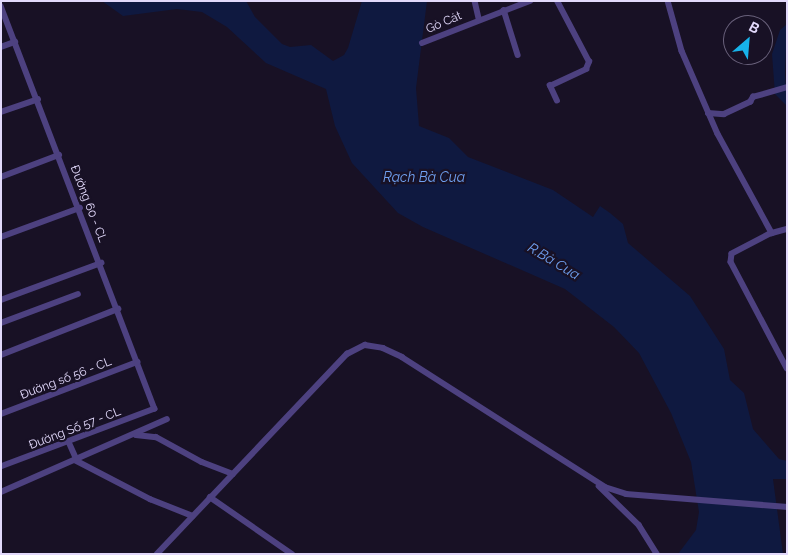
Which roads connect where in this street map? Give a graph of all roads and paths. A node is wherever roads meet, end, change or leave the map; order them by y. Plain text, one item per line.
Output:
1 (475, 1) edge
2 (530, 1) edge
3 (557, 1) edge
4 (668, 1) edge
5 (1, 6) edge
6 (504, 10) junction
7 (480, 18) junction
8 (15, 42) junction
9 (422, 43) dead end
10 (1, 47) edge
11 (518, 55) dead end
12 (787, 88) edge
13 (38, 99) junction
14 (557, 101) dead end
15 (1, 112) edge
16 (708, 113) junction
17 (59, 155) junction
18 (1, 177) edge
19 (80, 208) junction
20 (787, 229) edge
21 (772, 233) junction
22 (1, 237) edge
23 (101, 263) junction
24 (78, 294) dead end
25 (1, 300) edge
26 (118, 309) junction
27 (1, 323) edge
28 (1, 355) edge
29 (137, 362) junction
30 (787, 368) edge
31 (155, 409) joint
32 (1, 414) edge
33 (167, 419) dead end
34 (134, 435) junction
35 (69, 442) junction
36 (76, 460) junction
37 (1, 467) edge
38 (233, 474) junction
39 (596, 483) junction
40 (1, 492) edge
41 (210, 497) junction
42 (787, 507) edge
43 (193, 516) junction
44 (157, 554) edge
45 (292, 554) edge
46 (657, 554) edge

1 - 7 street
2 - 6 street, Gò Cát
3 - 14 street
4 - 16 street
5 - 8 street, Đường 60 - CL
6 - 7 street, Gò Cát
6 - 11 street
7 - 9 street, Gò Cát
8 - 10 street
8 - 13 street, Đường 60 - CL
12 - 16 street
13 - 15 street
13 - 17 street, Đường 60 - CL
16 - 21 street
17 - 18 street
17 - 19 street, Đường 60 - CL
19 - 22 street
19 - 23 street, Đường 60 - CL
20 - 21 street
21 - 30 street
23 - 25 street
23 - 26 street, Đường 60 - CL
24 - 27 street
26 - 28 street
26 - 29 street, Đường 60 - CL
29 - 31 street, Đường 60 - CL
29 - 32 street, Đường số 56 - CL
31 - 35 street, Đường Số 57 - CL
33 - 34 street
34 - 36 street
34 - 38 street
35 - 36 street
35 - 37 street, Đường Số 57 - CL
36 - 40 street
36 - 43 street
38 - 39 street
38 - 41 street
39 - 42 street
39 - 46 street
41 - 43 street
41 - 45 street
43 - 44 street

